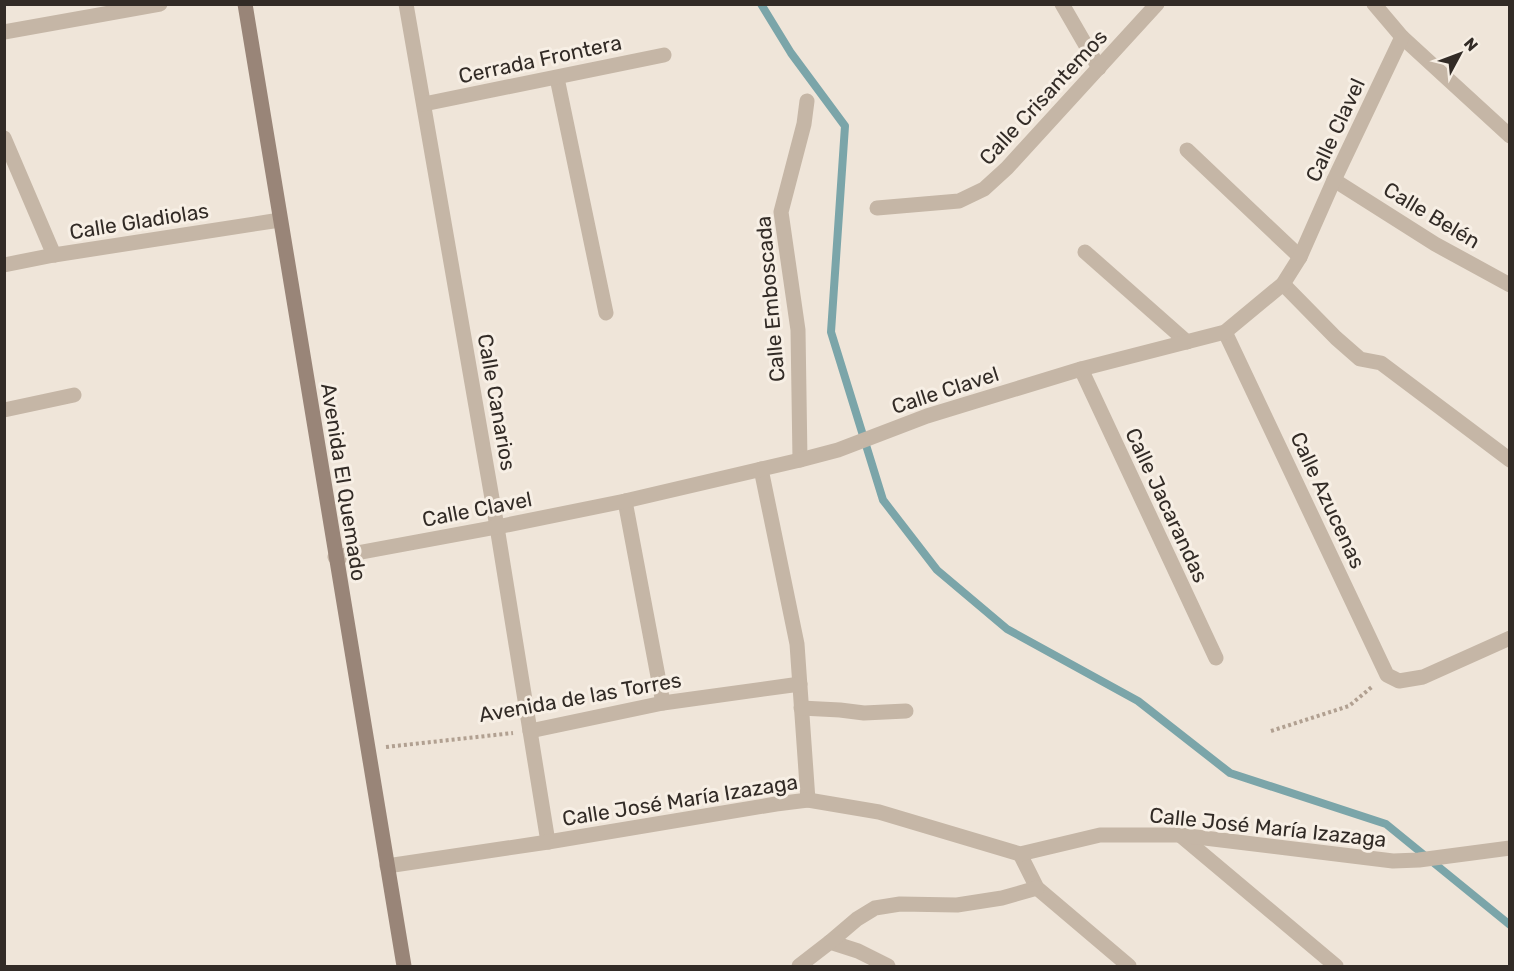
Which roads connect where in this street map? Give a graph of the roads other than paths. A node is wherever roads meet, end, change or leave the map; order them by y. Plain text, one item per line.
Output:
1 (160, 4) edge
2 (245, 4) edge
3 (406, 4) edge
4 (1062, 4) edge
5 (1157, 4) edge
6 (1374, 4) edge
7 (4, 32) edge
8 (1402, 37) junction
9 (664, 55) dead end
10 (1099, 68) junction
11 (557, 78) junction
12 (807, 101) dead end
13 (424, 104) junction
14 (1509, 136) edge
15 (5, 142) edge
16 (1187, 150) dead end
17 (1334, 180) junction
18 (877, 208) dead end
19 (280, 220) junction
20 (1085, 252) dead end
21 (54, 255) junction
22 (1300, 257) junction
23 (4, 265) edge
24 (1283, 284) junction
25 (1509, 285) edge
26 (606, 313) dead end
27 (1225, 332) junction
28 (1187, 342) junction
29 (1081, 369) junction
30 (74, 395) dead end
31 (4, 410) edge
32 (800, 460) junction
33 (1509, 460) edge
34 (761, 469) junction
35 (626, 501) junction
36 (497, 527) junction
37 (335, 557) junction
38 (1509, 638) edge
39 (1216, 658) dead end
40 (800, 684) junction
41 (663, 703) junction
42 (801, 708) junction
43 (906, 711) dead end
44 (530, 731) junction
45 (808, 800) junction
46 (1180, 835) junction
47 (548, 842) junction
48 (1508, 848) edge
49 (1020, 854) junction
50 (387, 866) junction
51 (1037, 888) junction
52 (830, 942) junction
53 (404, 966) edge
54 (799, 966) edge
55 (888, 966) edge
56 (1130, 966) edge
57 (1336, 966) edge

1 - 7 street
2 - 19 main road, Avenida El Quemado
3 - 13 street, Calle Canarios
4 - 10 street
5 - 10 street, Calle Crisantemos
6 - 8 street
8 - 14 street
8 - 17 street, Calle Clavel
9 - 11 street, Cerrada Frontera
10 - 18 street, Calle Crisantemos
11 - 13 street, Cerrada Frontera
11 - 26 street
12 - 32 street, Calle Emboscada
13 - 36 street, Calle Canarios
15 - 21 street
16 - 22 street
17 - 22 street, Calle Clavel
17 - 25 street, Calle Belén
19 - 21 street, Calle Gladiolas
19 - 37 main road, Avenida El Quemado
20 - 28 street
21 - 23 street, Calle Gladiolas
22 - 24 street, Calle Clavel
24 - 27 street, Calle Clavel
24 - 33 street
27 - 28 street, Calle Clavel
27 - 38 street, Calle Azucenas
28 - 29 street, Calle Clavel
29 - 32 street, Calle Clavel
29 - 39 street, Calle Jacarandas
30 - 31 street
32 - 34 street, Calle Clavel
34 - 35 street, Calle Clavel
34 - 40 street
35 - 36 street, Calle Clavel
35 - 41 street
36 - 37 street, Calle Clavel
36 - 44 street, Calle Canarios
37 - 50 main road, Avenida El Quemado
40 - 41 street, Avenida de las Torres
40 - 42 street
41 - 44 street, Avenida de las Torres
42 - 43 street
42 - 45 street
44 - 47 street, Calle Canarios
45 - 47 street, Calle José María Izazaga
45 - 49 street, Calle José María Izazaga
46 - 48 street, Calle José María Izazaga
46 - 49 street, Calle José María Izazaga
46 - 57 street
47 - 50 street, Calle José María Izazaga
49 - 51 street
50 - 53 main road, Avenida El Quemado
51 - 52 street
51 - 56 street
52 - 54 street
52 - 55 street

